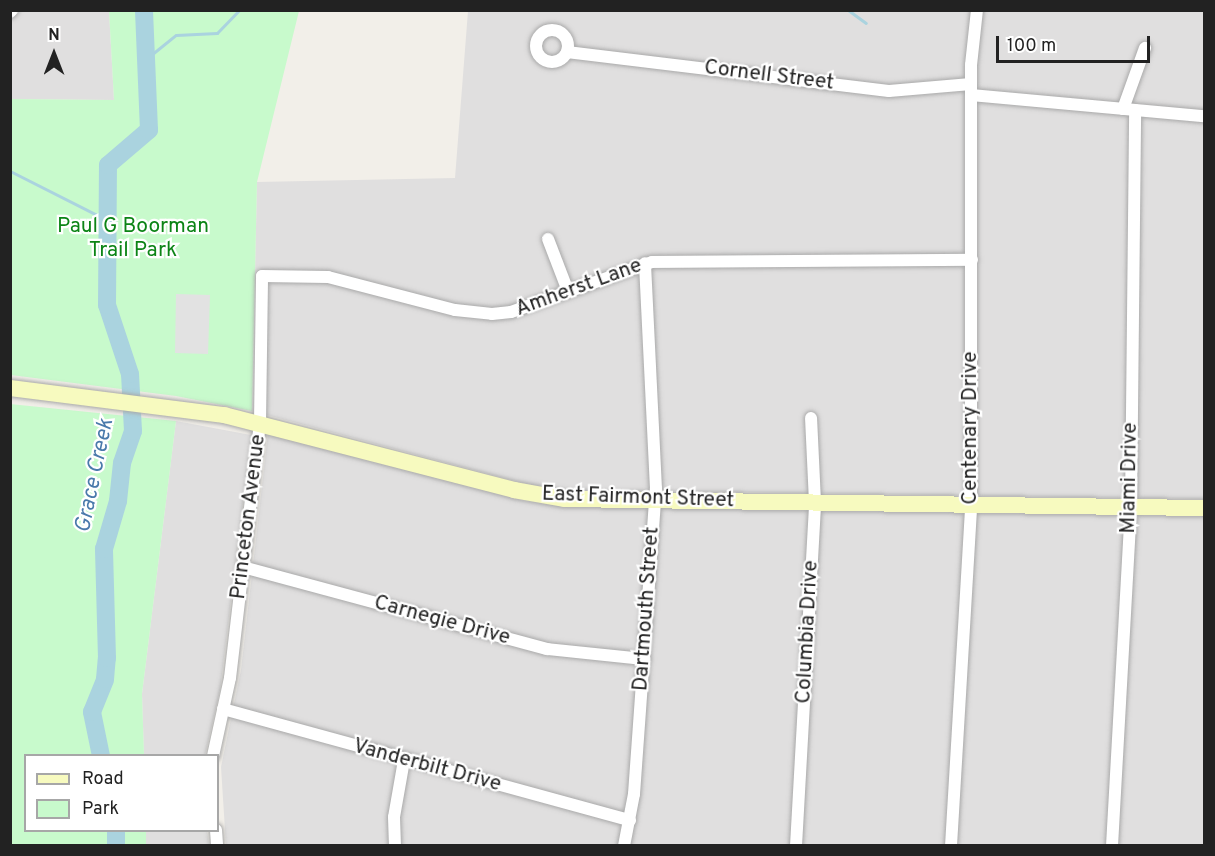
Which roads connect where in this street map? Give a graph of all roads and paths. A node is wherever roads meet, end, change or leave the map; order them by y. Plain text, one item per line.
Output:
1 (977, 10) edge
2 (1145, 48) dead end
3 (567, 52) dead end
4 (971, 90) junction
5 (1129, 110) junction
6 (1204, 116) edge
7 (548, 239) dead end
8 (972, 260) junction
9 (645, 263) junction
10 (262, 276) joint
11 (568, 291) junction
12 (10, 388) edge
13 (811, 418) dead end
14 (261, 423) junction
15 (656, 500) junction
16 (815, 502) junction
17 (971, 505) junction
18 (1131, 507) junction
19 (1204, 508) edge
20 (243, 567) junction
21 (644, 659) junction
22 (223, 709) junction
23 (213, 754) edge
24 (404, 760) junction
25 (630, 820) junction
26 (395, 846) edge
27 (624, 846) edge
28 (796, 846) edge
29 (951, 846) edge
30 (1112, 846) edge

1 - 4 street, Centenary Drive
2 - 5 street, Miami Drive
3 - 4 street, Cornell Street
4 - 5 street, Cornell Street
4 - 8 street, Centenary Drive
5 - 6 street, Cornell Street
5 - 18 street, Miami Drive
7 - 11 street
8 - 9 street, Amherst Lane
8 - 17 street, Centenary Drive
9 - 11 street, Amherst Lane
9 - 15 street, Dartmouth Street
10 - 11 street, Amherst Lane
10 - 14 street, Princeton Avenue
12 - 14 street, East Fairmont Street
13 - 16 street, Columbia Drive
14 - 15 street, East Fairmont Street
14 - 20 street, Princeton Avenue
15 - 16 street, East Fairmont Street
15 - 21 street, Dartmouth Street
16 - 17 street, East Fairmont Street
16 - 28 street, Columbia Drive
17 - 18 street, East Fairmont Street
17 - 29 street, Centenary Drive
18 - 19 street, East Fairmont Street
18 - 30 street, Miami Drive
20 - 21 street, Carnegie Drive
20 - 22 street, Princeton Avenue
21 - 25 street, Dartmouth Street
22 - 23 street, Princeton Avenue
22 - 24 street, Vanderbilt Drive
24 - 25 street, Vanderbilt Drive
24 - 26 street
25 - 27 street, Dartmouth Street

